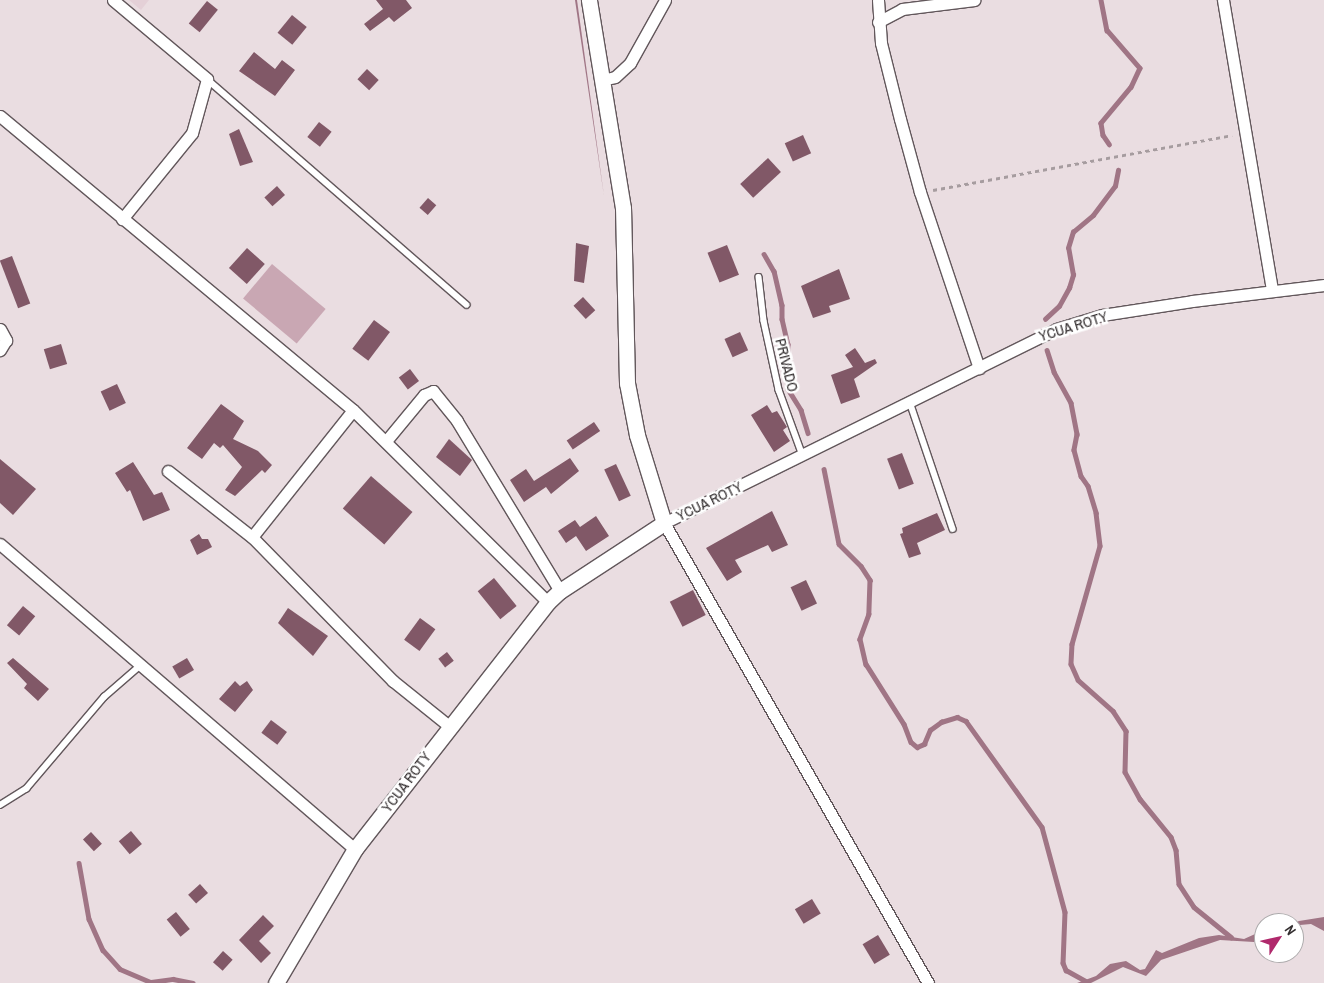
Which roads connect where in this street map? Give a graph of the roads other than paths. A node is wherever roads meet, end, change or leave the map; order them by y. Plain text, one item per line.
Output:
1 (113, 0) edge
2 (589, 0) edge
3 (665, 0) edge
4 (878, 0) edge
5 (974, 0) edge
6 (1223, 0) edge
7 (878, 22) junction
8 (207, 79) junction
9 (602, 80) junction
10 (0, 116) edge
11 (122, 219) junction
12 (759, 277) dead end
13 (1324, 285) edge
14 (1272, 291) junction
15 (468, 305) dead end
16 (0, 329) edge
17 (0, 350) edge
18 (979, 368) junction
19 (910, 402) junction
20 (353, 410) junction
21 (386, 441) junction
22 (803, 456) junction
23 (168, 471) dead end
24 (664, 523) junction
25 (953, 529) dead end
26 (252, 537) junction
27 (0, 544) edge
28 (560, 590) junction
29 (548, 602) junction
30 (141, 665) junction
31 (449, 726) junction
32 (0, 805) edge
33 (355, 849) junction
34 (276, 983) edge
35 (928, 983) edge

1 - 8 street
2 - 9 street
3 - 9 street
4 - 7 street
5 - 7 street
6 - 14 street
7 - 18 street
8 - 11 street
8 - 15 lane
9 - 24 street
10 - 11 street
11 - 20 street
12 - 22 lane, PRIVADO
13 - 14 street, YCUA ROTY
14 - 18 street, YCUA ROTY
16 - 17 street
18 - 19 street, YCUA ROTY
19 - 22 street, YCUA ROTY
19 - 25 lane
20 - 21 street
20 - 26 street
21 - 28 street
21 - 29 street
22 - 24 street, YCUA ROTY
23 - 26 street
24 - 28 street, YCUA ROTY
24 - 35 street
26 - 31 street
27 - 30 street
28 - 29 street, YCUA ROTY
29 - 31 street, YCUA ROTY
30 - 32 lane
30 - 33 street
31 - 33 street, YCUA ROTY
33 - 34 street, YCUA ROTY

